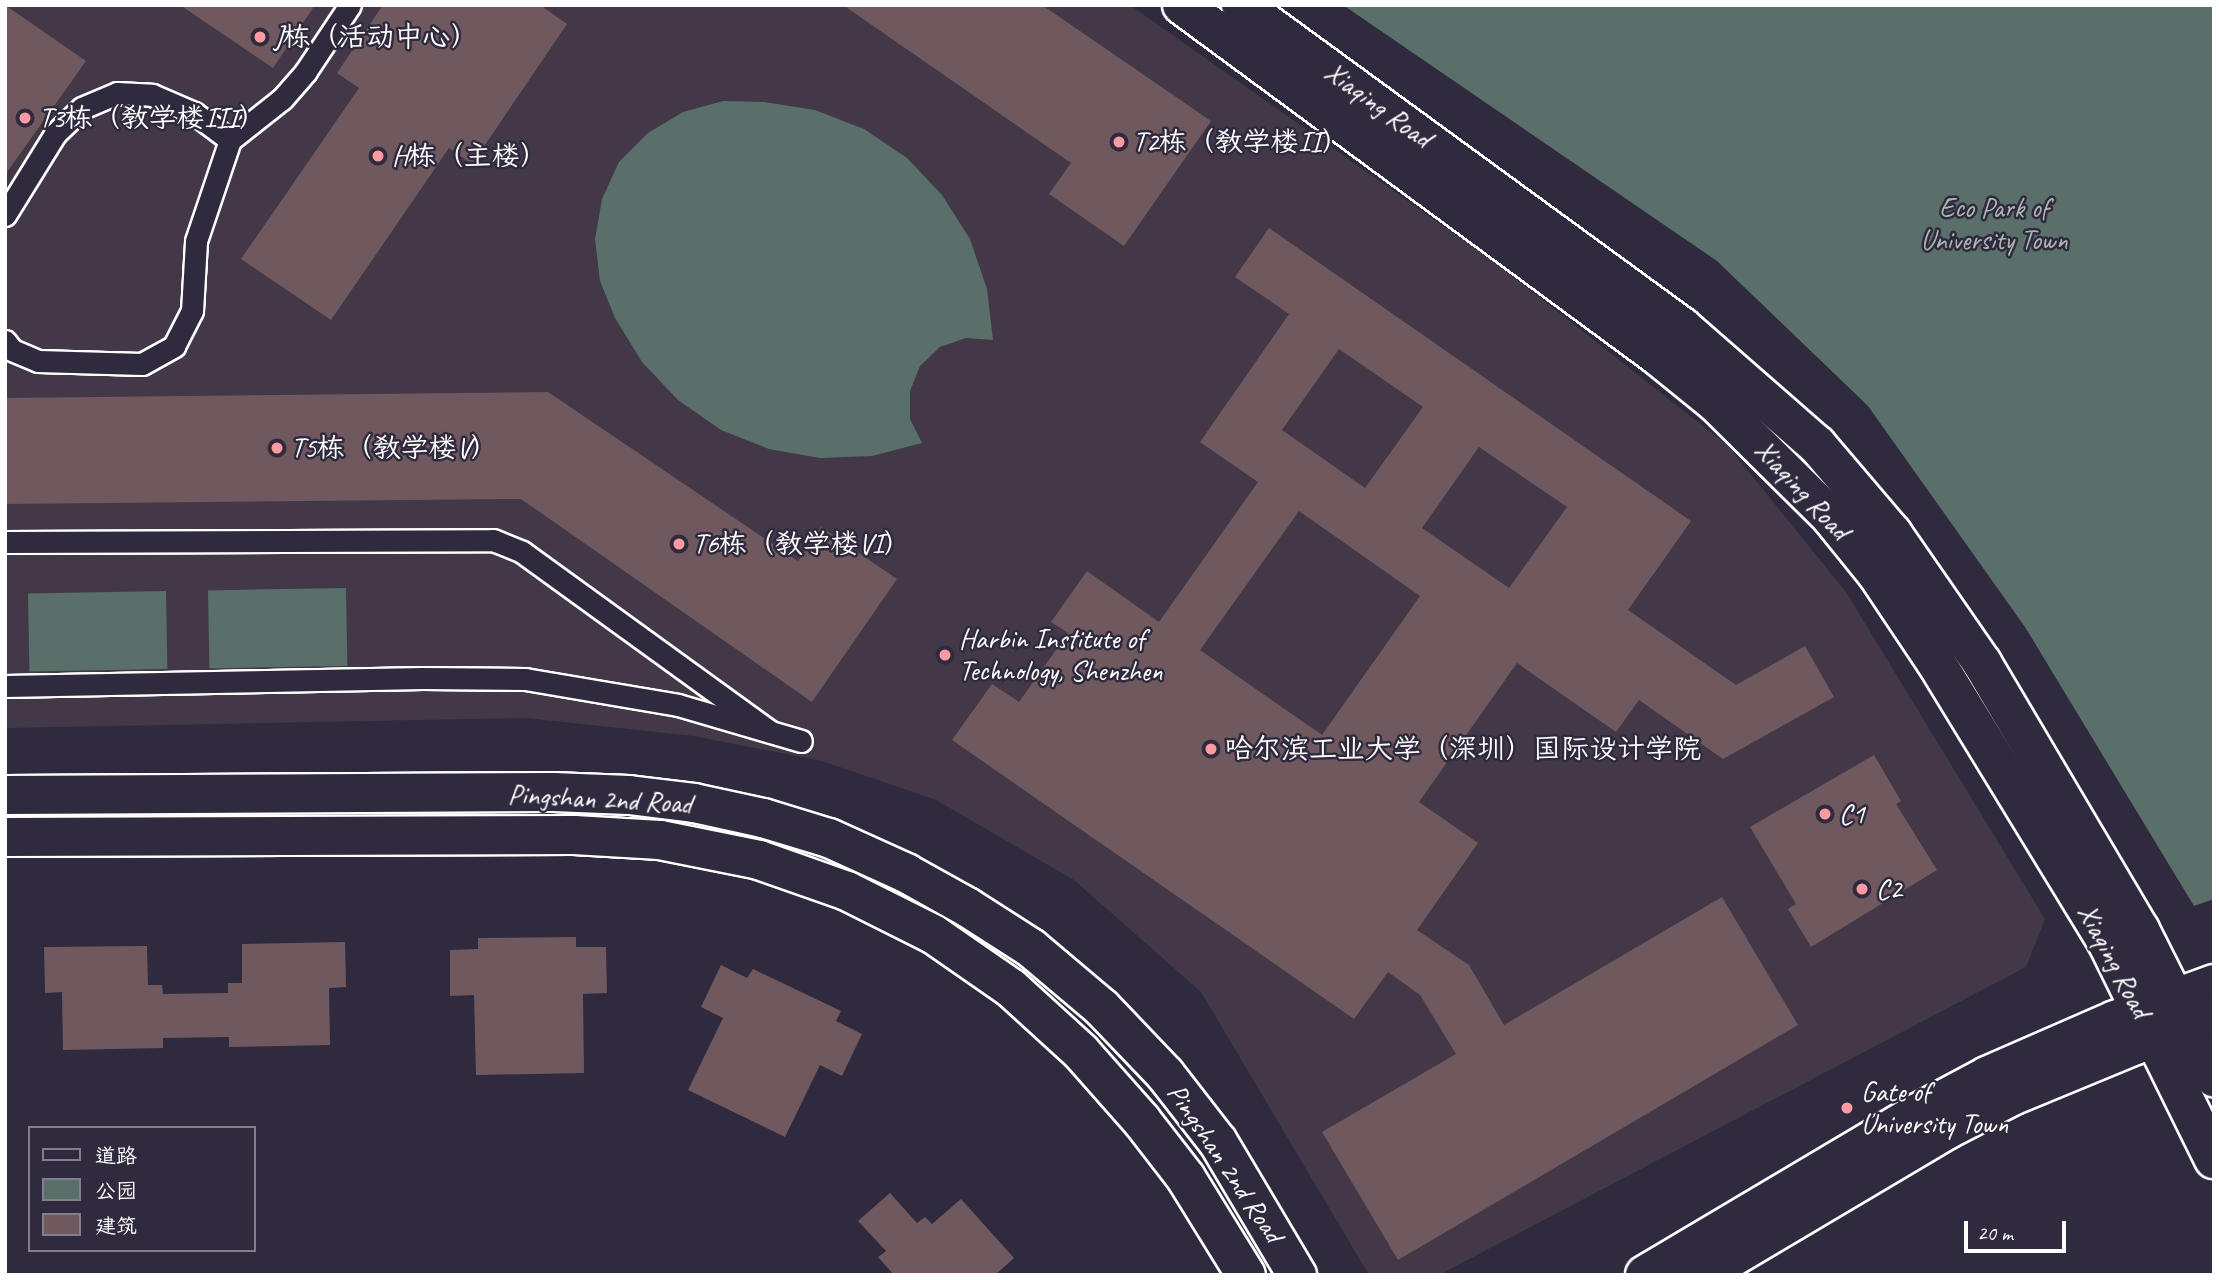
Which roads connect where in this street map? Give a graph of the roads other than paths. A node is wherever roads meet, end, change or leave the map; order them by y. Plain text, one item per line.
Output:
1 (349, 5) edge
2 (1182, 5) edge
3 (1241, 5) edge
4 (230, 140) junction
5 (5, 215) edge
6 (5, 341) edge
7 (5, 542) edge
8 (5, 686) edge
9 (769, 731) junction
10 (801, 741) dead end
11 (5, 795) edge
12 (5, 837) edge
13 (2214, 984) edge
14 (2174, 1018) edge
15 (2214, 1077) edge
16 (2214, 1159) edge
17 (1246, 1275) edge
18 (1297, 1275) edge
19 (1645, 1275) edge
20 (1702, 1275) edge

1 - 4 lane
2 - 14 street, Xiaqing Road
3 - 14 street, Xiaqing Road
4 - 5 lane
4 - 6 lane
7 - 9 lane
8 - 9 lane
9 - 10 lane
11 - 18 street, Pingshan 2nd Road
12 - 17 street, Pingshan 2nd Road
13 - 14 street
14 - 15 street, Xiaqing Road
14 - 16 street, Xiaqing Road
14 - 19 street
14 - 20 street

